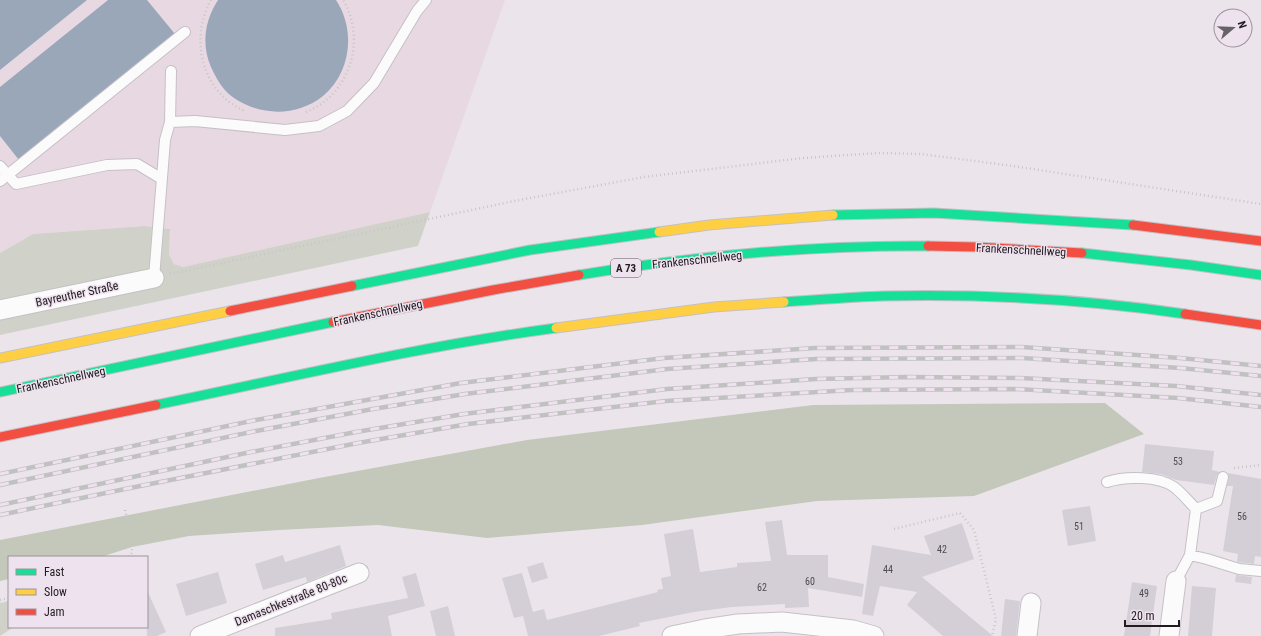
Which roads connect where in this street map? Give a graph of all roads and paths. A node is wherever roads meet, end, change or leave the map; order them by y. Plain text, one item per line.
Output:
1 (211, 0) edge
2 (343, 0) edge
3 (426, 0) edge
4 (185, 32) dead end
5 (171, 71) dead end
6 (247, 112) dead end
7 (305, 112) dead end
8 (170, 122) junction
9 (0, 166) edge
10 (4, 178) edge
11 (162, 179) junction
12 (1261, 204) edge
13 (1261, 241) edge
14 (1261, 275) edge
15 (154, 278) junction
16 (0, 310) edge
17 (1261, 325) edge
18 (0, 358) edge
19 (0, 392) edge
20 (0, 437) edge
21 (1261, 465) edge
22 (1223, 477) joint
23 (1107, 482) dead end
24 (1196, 509) junction
25 (125, 510) dead end
26 (894, 529) dead end
27 (1190, 555) junction
28 (129, 556) edge
29 (1261, 571) edge
30 (359, 573) dead end
31 (1176, 581) joint
32 (1031, 603) dead end
33 (200, 636) edge
34 (672, 636) edge
35 (874, 636) edge
36 (992, 636) edge
37 (1027, 636) edge
38 (1169, 636) edge

1 - 6 path
2 - 7 path
3 - 8 lane
4 - 10 lane
5 - 8 lane
8 - 11 lane
9 - 10 lane
10 - 11 lane
11 - 15 lane
12 - 15 path
13 - 18 main road
14 - 19 main road, Frankenschnellweg / A 73
15 - 16 street, Bayreuther Straße
17 - 20 main road
21 - 22 path
22 - 24 lane
23 - 24 lane
24 - 27 lane
25 - 28 path
26 - 36 path
27 - 29 lane
27 - 31 lane
30 - 33 street, Damaschkestraße 80-80c
31 - 38 street
32 - 37 street
34 - 35 street

